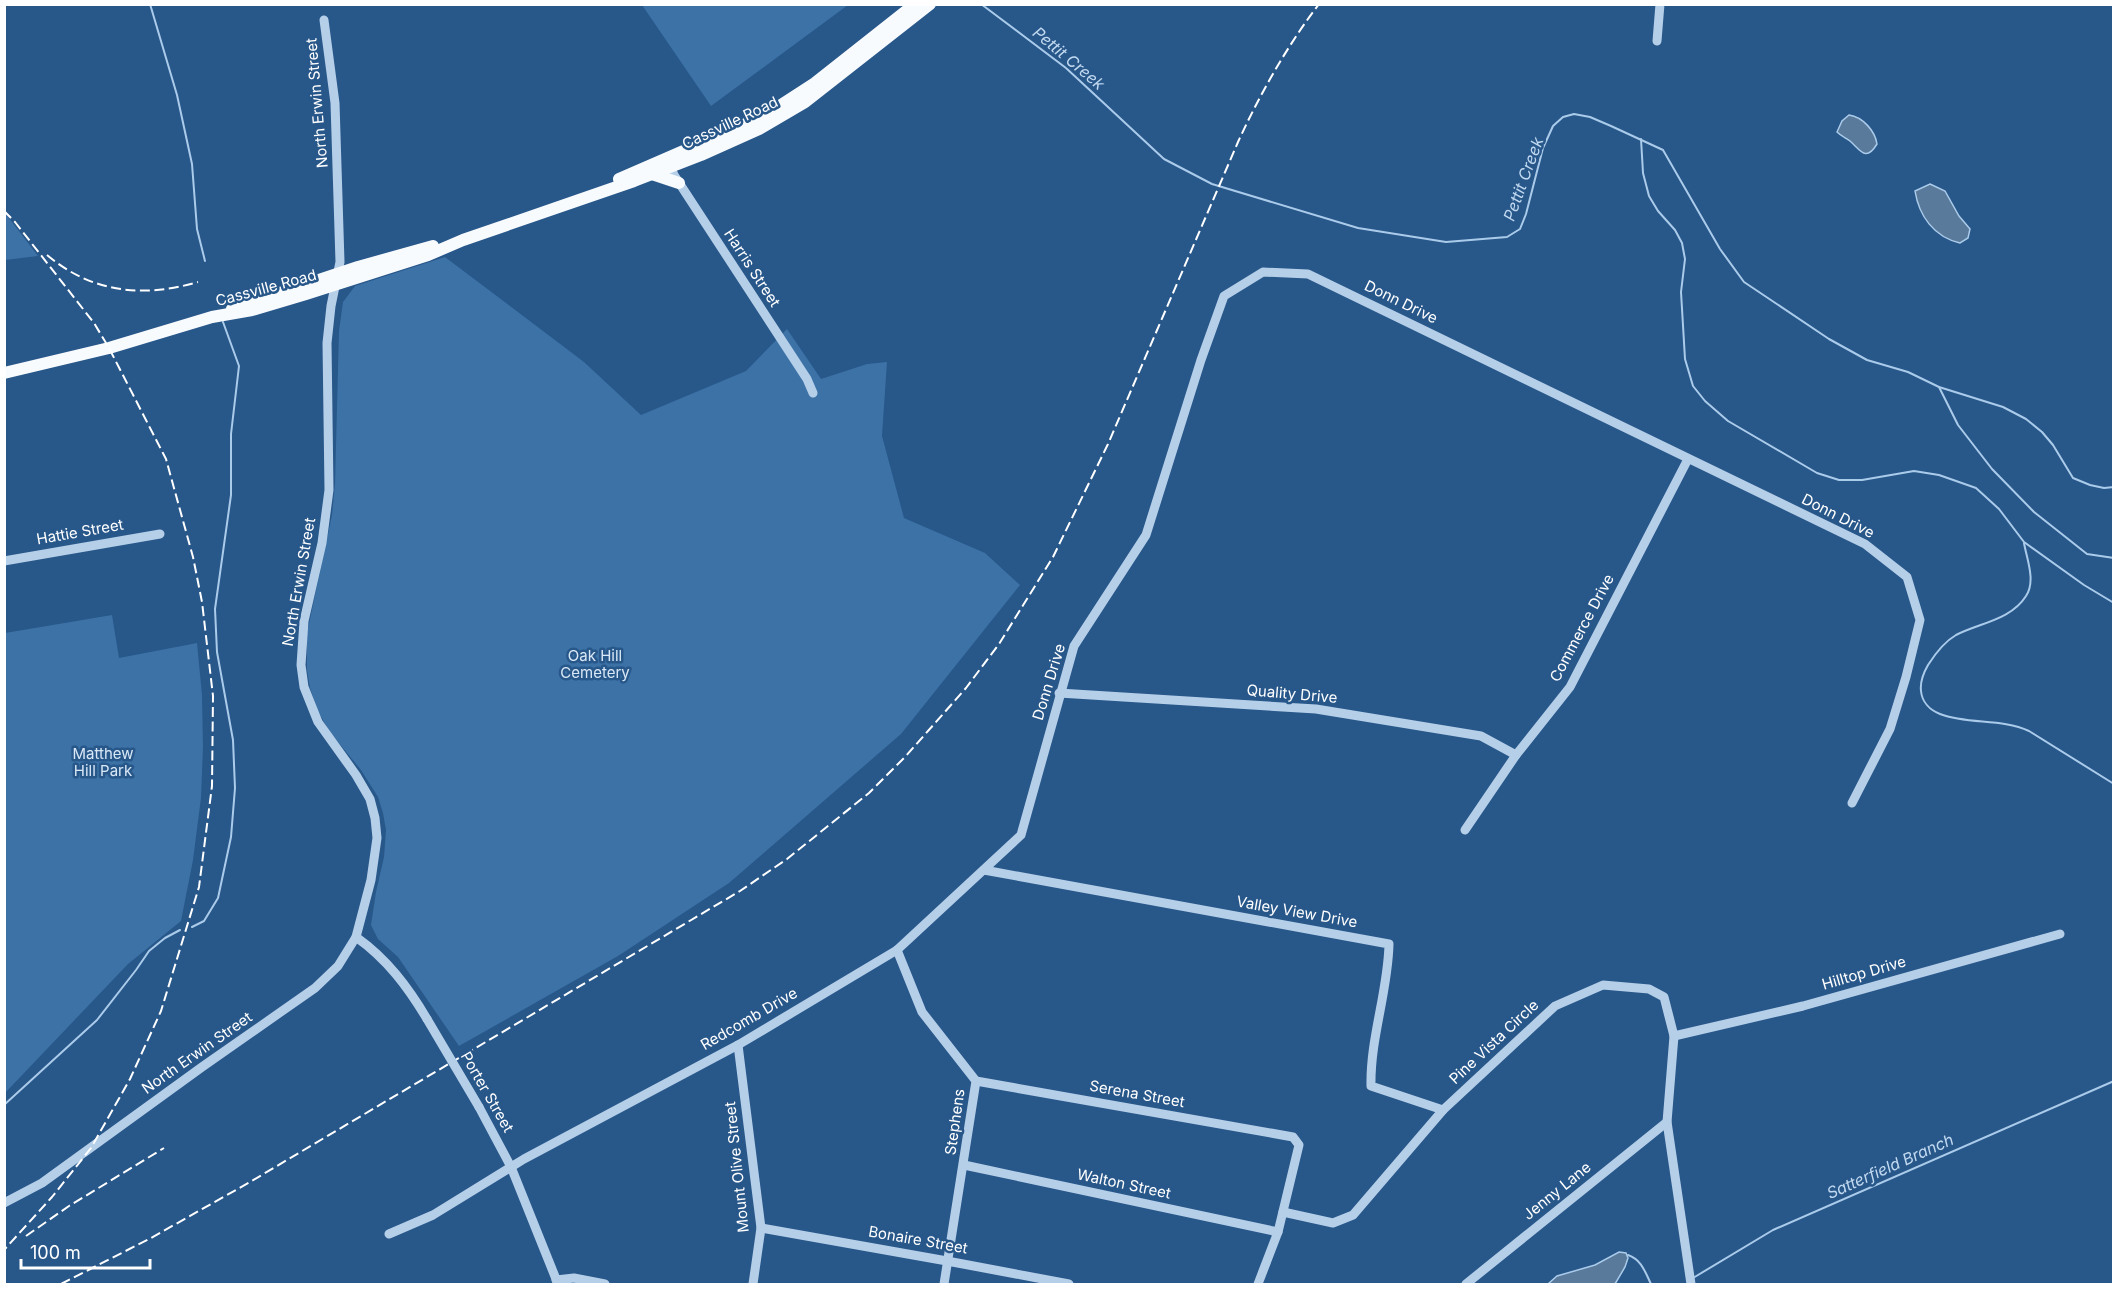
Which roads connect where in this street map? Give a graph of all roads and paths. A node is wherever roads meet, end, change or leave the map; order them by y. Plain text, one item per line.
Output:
1 (915, 4) edge
2 (930, 4) edge
3 (1660, 4) edge
4 (324, 20) dead end
5 (1657, 41) dead end
6 (668, 163) junction
7 (651, 174) junction
8 (680, 183) junction
9 (586, 196) junction
10 (336, 279) junction
11 (4, 373) edge
12 (813, 393) dead end
13 (1688, 459) junction
14 (160, 534) dead end
15 (4, 561) edge
16 (1059, 693) junction
17 (1516, 755) junction
18 (1852, 803) dead end
19 (1465, 830) dead end
20 (984, 870) junction
21 (2060, 934) dead end
22 (356, 938) junction
23 (897, 950) junction
24 (1674, 1036) junction
25 (738, 1045) junction
26 (976, 1081) junction
27 (1443, 1110) junction
28 (1667, 1122) junction
29 (964, 1165) junction
30 (511, 1167) junction
31 (4, 1203) edge
32 (1283, 1212) junction
33 (761, 1228) junction
34 (1278, 1232) junction
35 (389, 1234) dead end
36 (947, 1261) junction
37 (557, 1282) edge
38 (605, 1284) edge
39 (753, 1284) edge
40 (944, 1284) edge
41 (1069, 1284) edge
42 (1258, 1284) edge
43 (1466, 1284) edge
44 (1691, 1284) edge

1 - 6 main road, Cassville Road
2 - 6 main road, Cassville Road
3 - 5 street
4 - 10 street, North Erwin Street
6 - 7 main road, Cassville Road
6 - 8 street, Harris Street
6 - 9 main road, Cassville Road
7 - 8 main road
7 - 9 main road, Cassville Road
8 - 12 street, Harris Street
9 - 10 main road, Cassville Road
10 - 11 main road, Cassville Road
10 - 22 street, North Erwin Street
13 - 16 street, Donn Drive
13 - 17 street, Commerce Drive
13 - 18 street, Donn Drive
14 - 15 street, Hattie Street
16 - 17 street, Quality Drive
16 - 20 street, Donn Drive
17 - 19 street, Commerce Drive
20 - 23 street, Redcomb Drive
20 - 27 street, Valley View Drive
21 - 24 street, Hilltop Drive
22 - 30 street, Porter Street, bridge
22 - 31 street, North Erwin Street
23 - 25 street, Redcomb Drive
23 - 26 street, Stephens
24 - 27 street, Pine Vista Circle
24 - 28 street, Pine Vista Circle
25 - 30 street, Redcomb Drive
25 - 33 street, Mount Olive Street
26 - 29 street, Stephens
26 - 32 street, Serena Street
27 - 32 street, Pine Vista Circle
28 - 43 street, Jenny Lane
28 - 44 street, Pine Vista Circle
29 - 34 street, Walton Street
29 - 36 street, Stephens
30 - 35 street, Redcomb Drive
30 - 37 street, Porter Street
32 - 34 street
33 - 36 street, Bonaire Street
33 - 39 street, Mount Olive Street
34 - 42 street
36 - 40 street, Stephens
36 - 41 street, Bonaire Street
37 - 38 street

